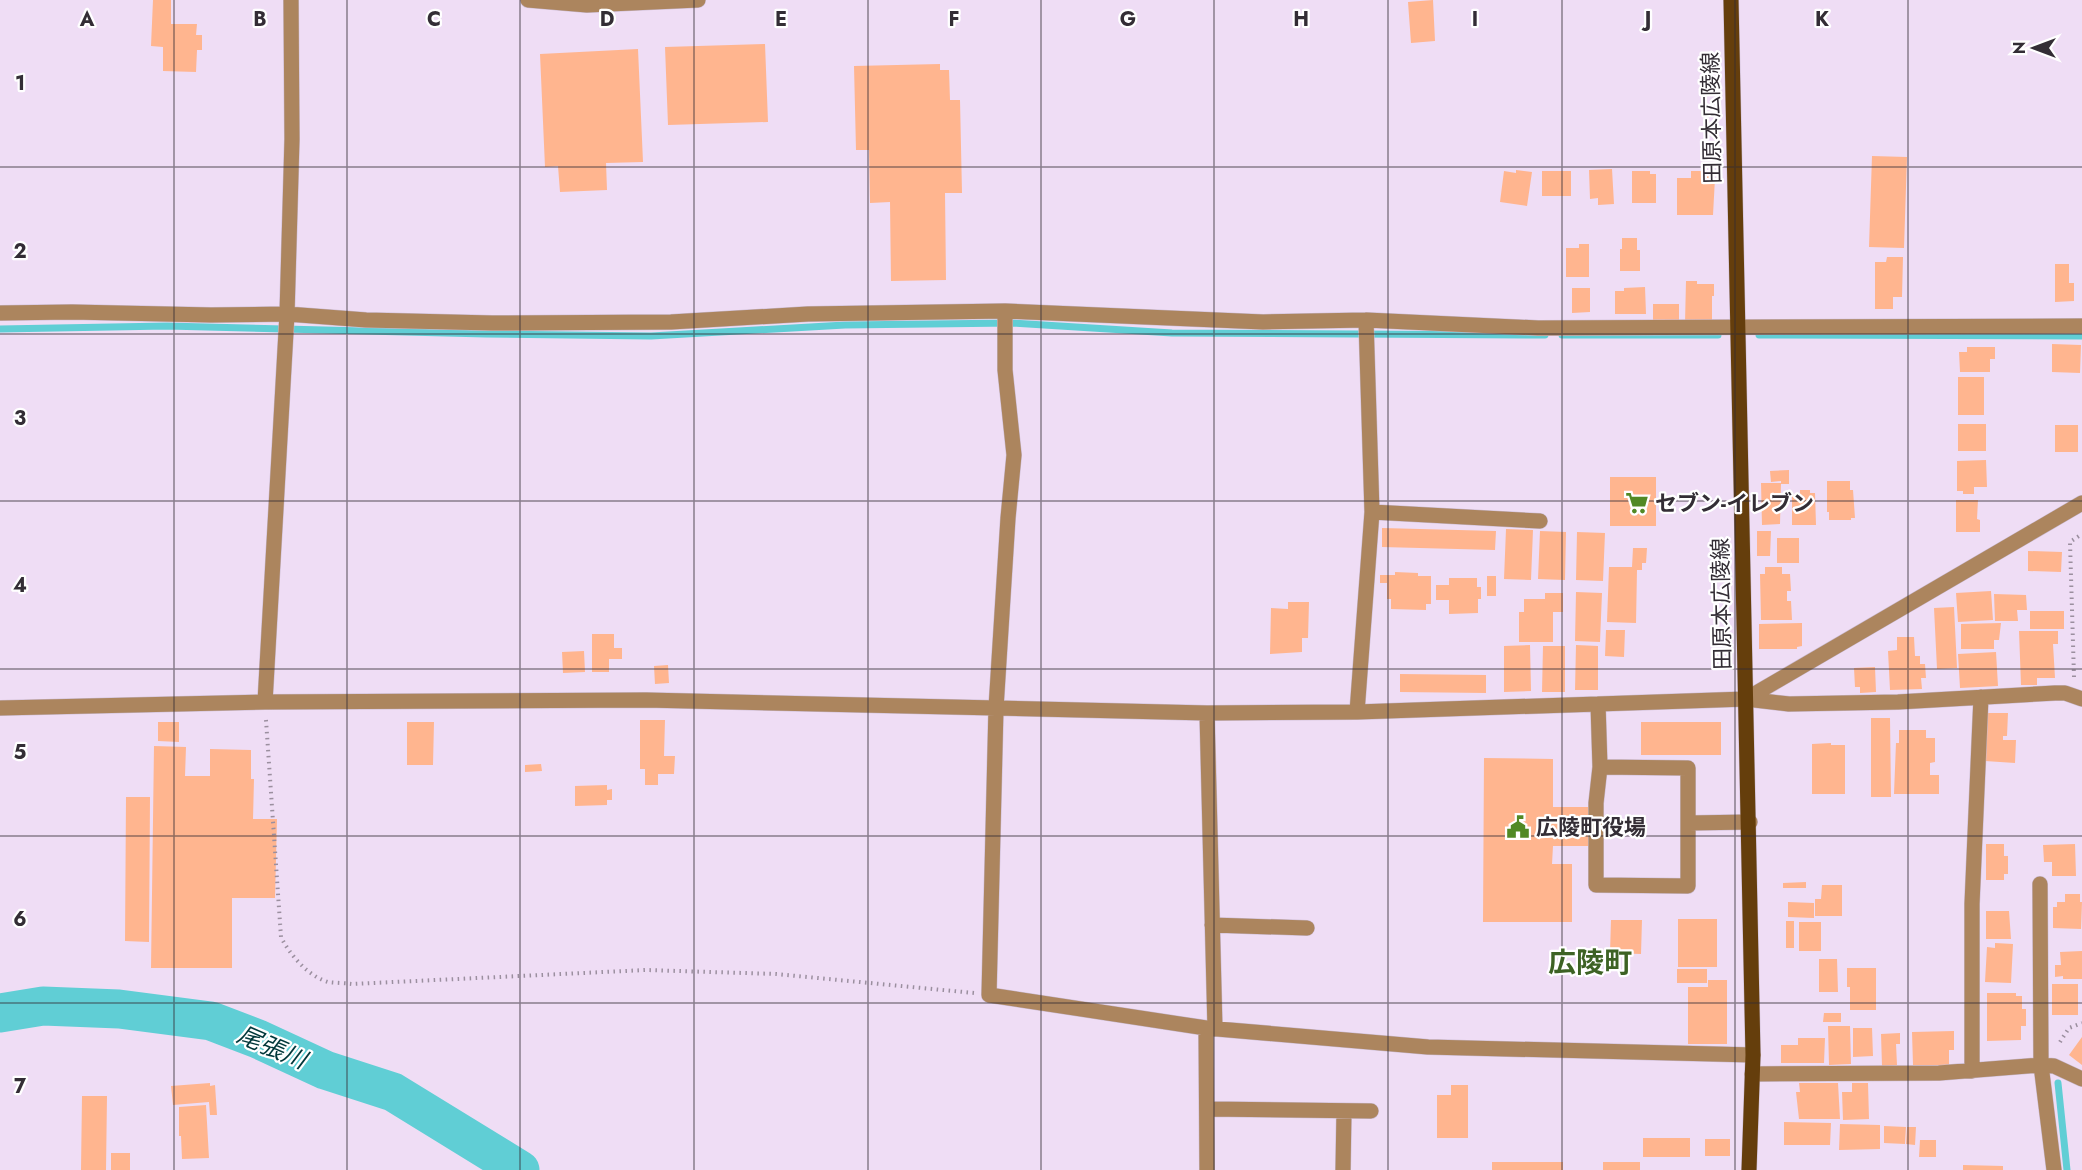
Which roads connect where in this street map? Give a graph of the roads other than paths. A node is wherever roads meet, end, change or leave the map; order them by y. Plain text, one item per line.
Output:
1 (291, 0) edge
2 (528, 0) edge
3 (698, 0) edge
4 (1731, 0) edge
5 (1005, 310) junction
6 (0, 313) edge
7 (287, 314) junction
8 (1366, 320) junction
9 (2082, 326) edge
10 (1737, 327) junction
11 (2082, 503) edge
12 (1372, 512) junction
13 (1540, 521) dead end
14 (1980, 697) junction
15 (2078, 698) edge
16 (1746, 699) junction
17 (265, 702) junction
18 (1598, 704) junction
19 (0, 708) edge
20 (996, 708) junction
21 (1207, 712) junction
22 (1357, 712) junction
23 (1600, 767) junction
24 (1749, 822) junction
25 (1689, 823) junction
26 (2040, 884) dead end
27 (1212, 925) junction
28 (1307, 928) dead end
29 (1210, 1029) junction
30 (1753, 1055) junction
31 (2047, 1065) junction
32 (1972, 1071) junction
33 (1752, 1074) junction
34 (2082, 1079) edge
35 (1207, 1109) junction
36 (1344, 1111) junction
37 (1371, 1111) dead end
38 (1207, 1170) edge
39 (1343, 1170) edge
40 (1749, 1170) edge
41 (2054, 1170) edge

1 - 7 street
2 - 3 street
4 - 10 main road, 田原本広陵線
5 - 7 street
5 - 8 street
5 - 20 street
6 - 7 street
7 - 17 street
8 - 10 street
8 - 12 street
9 - 10 street
10 - 16 main road, 田原本広陵線
11 - 16 street
12 - 13 street
12 - 22 street
14 - 15 street
14 - 16 street
14 - 32 street
16 - 18 street
16 - 24 main road, 田原本広陵線
17 - 19 street
17 - 20 street
18 - 22 street
18 - 23 street
20 - 21 street
20 - 29 street
21 - 22 street
21 - 27 street
23 - 25 street
23 - 25 street
24 - 25 street
24 - 30 main road, 田原本広陵線
26 - 31 street
27 - 28 street
27 - 29 street
29 - 30 street
29 - 35 street
30 - 33 main road, 田原本広陵線
31 - 32 street
31 - 34 street
31 - 41 street
32 - 33 street
33 - 40 main road, 田原本広陵線
35 - 36 street
35 - 38 street
36 - 37 street
36 - 39 street

